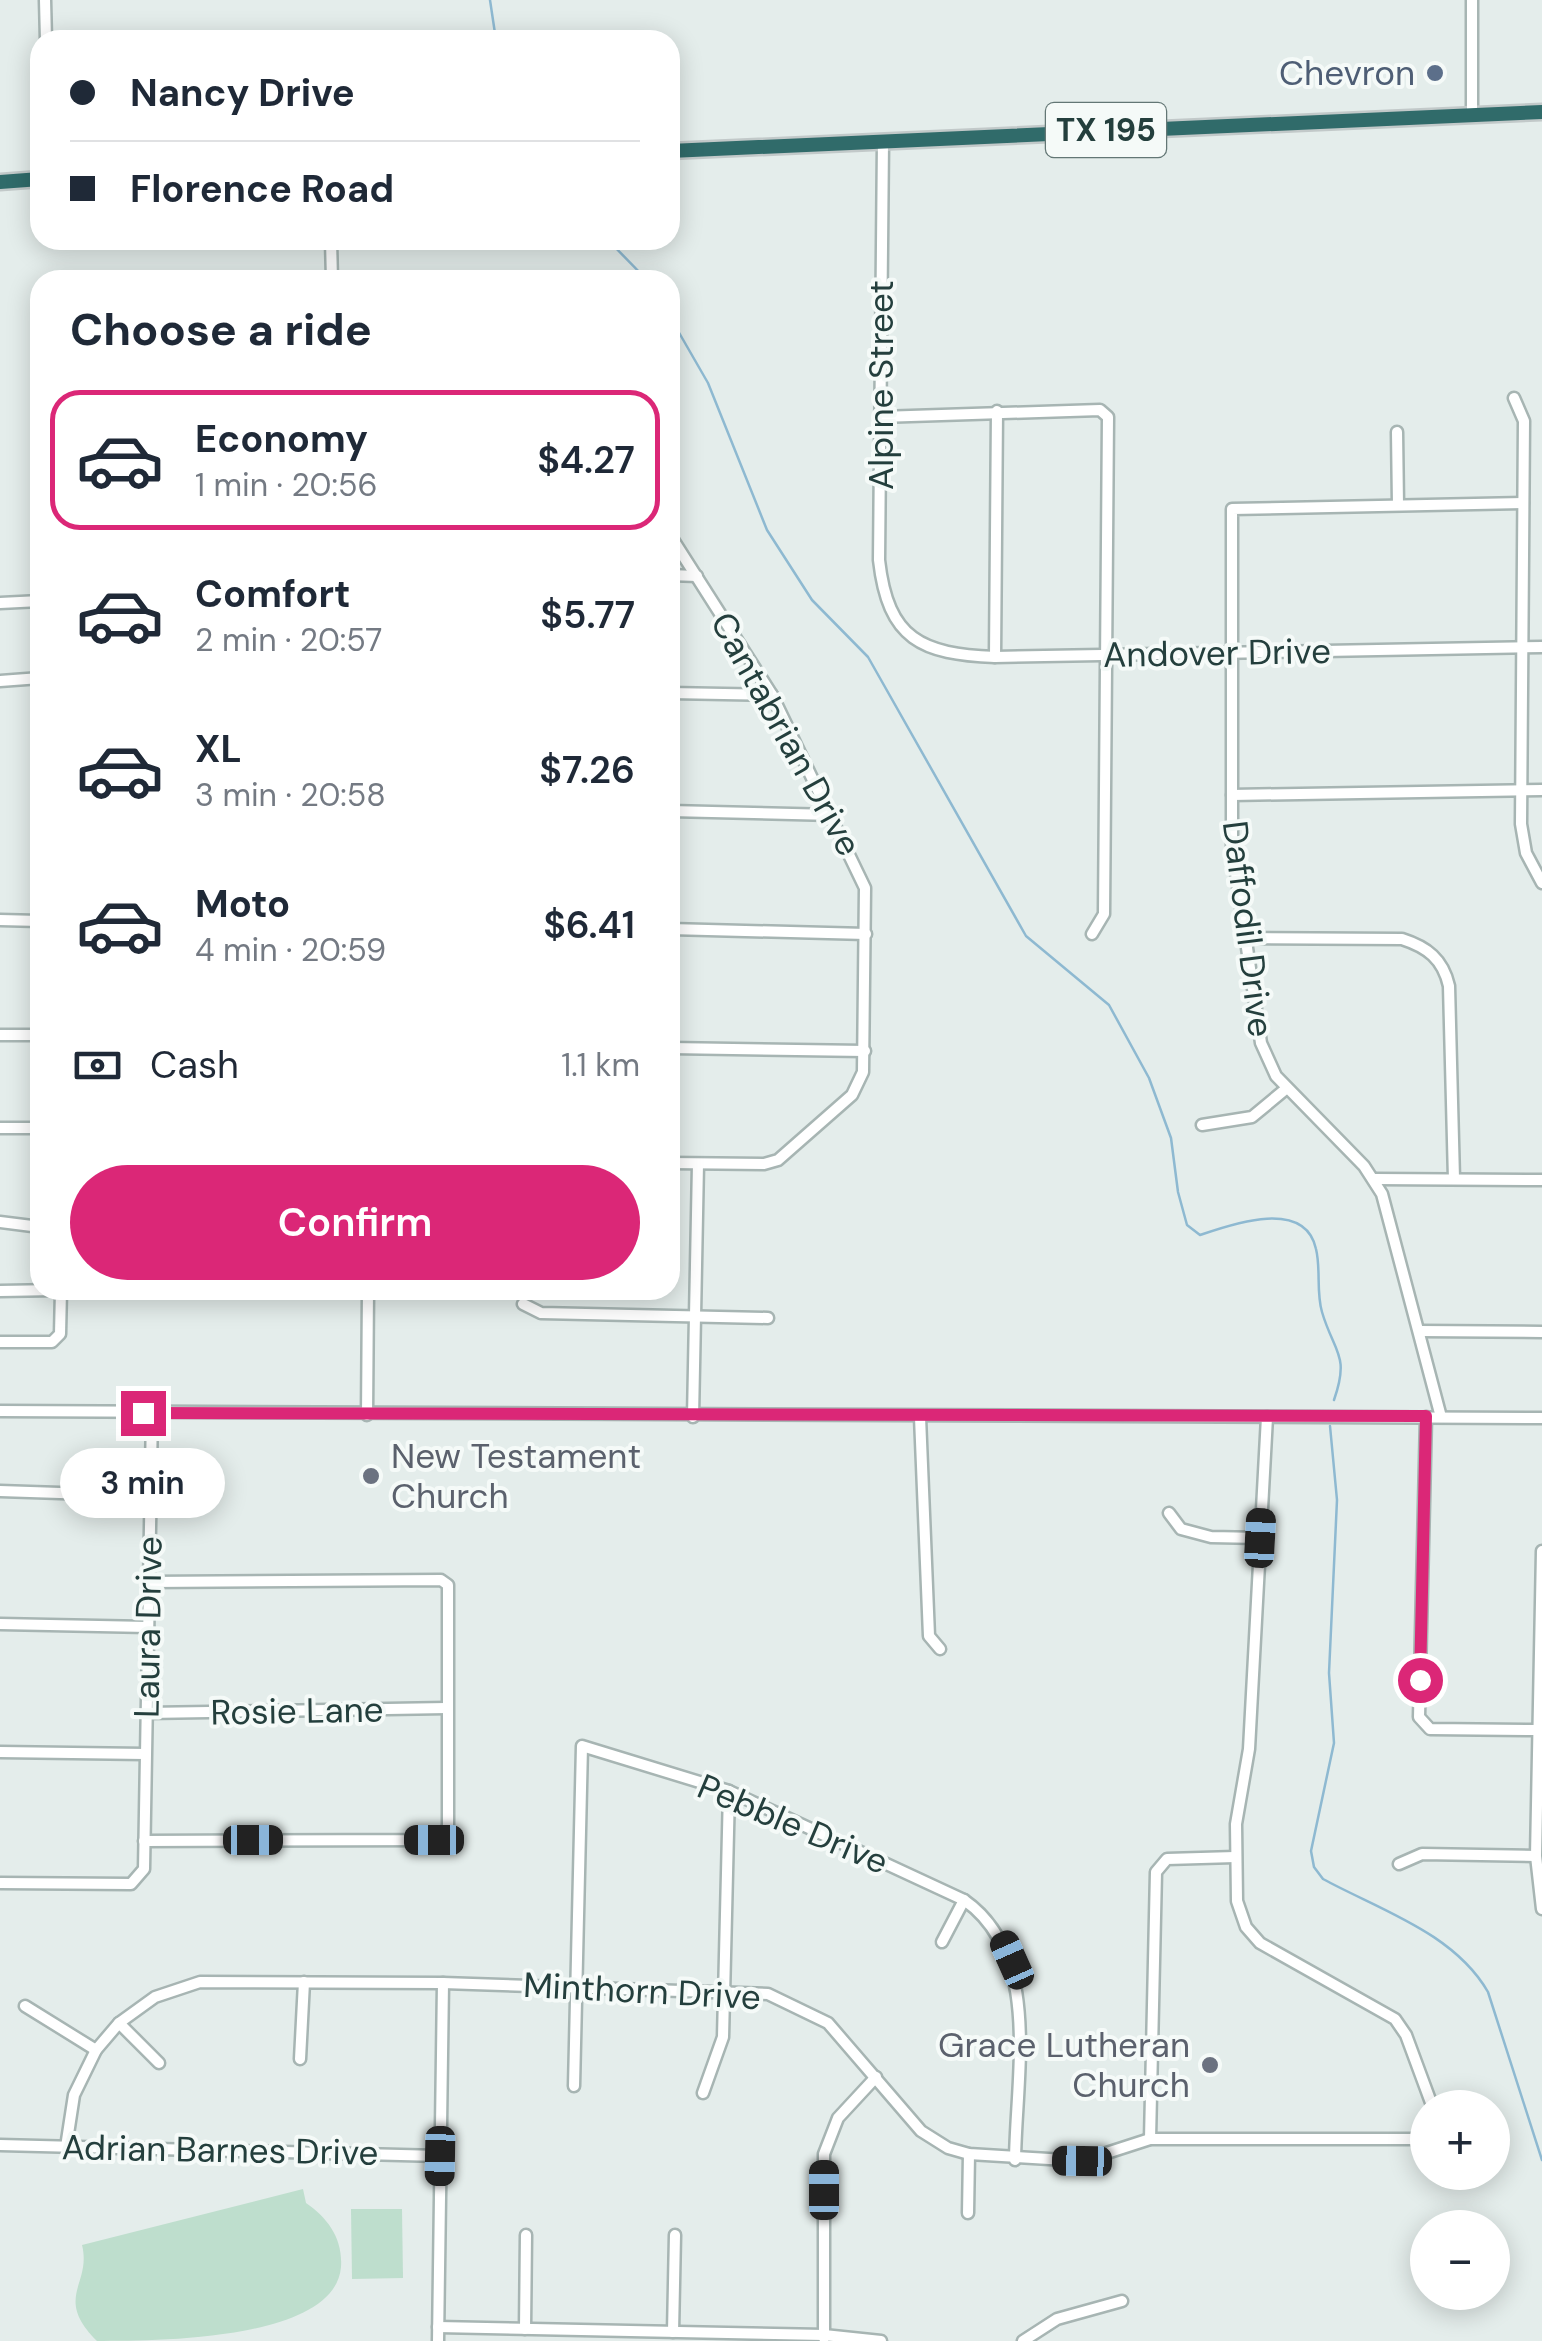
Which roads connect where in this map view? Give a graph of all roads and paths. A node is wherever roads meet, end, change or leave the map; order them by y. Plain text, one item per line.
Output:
1 (45, 0) edge
2 (1472, 0) edge
3 (46, 30) edge
4 (1542, 112) edge
5 (1472, 116) junction
6 (883, 141) junction
7 (680, 150) edge
8 (30, 180) edge
9 (0, 182) edge
10 (1514, 398) dead end
11 (997, 411) junction
12 (880, 417) junction
13 (1398, 432) dead end
14 (1524, 503) junction
15 (1398, 505) junction
16 (680, 550) edge
17 (680, 575) edge
18 (698, 576) junction
19 (30, 600) edge
20 (0, 602) edge
21 (901, 625) joint
22 (1542, 647) edge
23 (1523, 648) junction
24 (1232, 652) junction
25 (1106, 654) junction
26 (995, 656) junction
27 (30, 679) edge
28 (0, 682) edge
29 (680, 694) edge
30 (772, 695) junction
31 (1522, 790) junction
32 (1542, 790) edge
33 (1232, 795) junction
34 (680, 811) edge
35 (832, 815) junction
36 (1542, 883) edge
37 (0, 920) edge
38 (30, 920) edge
39 (680, 928) edge
40 (866, 934) junction
41 (1092, 934) dead end
42 (1244, 938) junction
43 (0, 1035) edge
44 (30, 1036) edge
45 (680, 1048) edge
46 (865, 1052) junction
47 (1288, 1088) junction
48 (1202, 1125) dead end
49 (0, 1128) edge
50 (30, 1128) edge
51 (680, 1163) edge
52 (698, 1164) junction
53 (1375, 1179) junction
54 (1454, 1180) junction
55 (1542, 1180) edge
56 (0, 1222) edge
57 (30, 1226) edge
58 (30, 1290) edge
59 (0, 1291) edge
60 (59, 1300) edge
61 (368, 1300) edge
62 (524, 1304) dead end
63 (694, 1317) junction
64 (768, 1318) dead end
65 (1419, 1331) junction
66 (1542, 1332) edge
67 (0, 1342) edge
68 (0, 1410) edge
69 (152, 1413) junction
70 (367, 1415) junction
71 (1426, 1416) junction
72 (693, 1417) junction
73 (920, 1417) junction
74 (1441, 1417) junction
75 (1267, 1418) junction
76 (1542, 1418) edge
77 (0, 1491) edge
78 (150, 1496) junction
79 (1169, 1513) dead end
80 (1260, 1538) junction
81 (1542, 1551) edge
82 (149, 1582) junction
83 (0, 1624) edge
84 (148, 1627) junction
85 (940, 1650) dead end
86 (447, 1708) junction
87 (146, 1713) junction
88 (1538, 1730) junction
89 (0, 1752) edge
90 (146, 1754) junction
91 (730, 1791) junction
92 (144, 1841) junction
93 (1536, 1856) junction
94 (1236, 1857) junction
95 (1399, 1864) dead end
96 (0, 1883) edge
97 (964, 1900) junction
98 (1542, 1909) edge
99 (942, 1942) dead end
100 (304, 1982) junction
101 (443, 1983) junction
102 (577, 1987) junction
103 (725, 1990) junction
104 (25, 2006) dead end
105 (119, 2023) junction
106 (96, 2050) junction
107 (300, 2059) dead end
108 (159, 2063) dead end
109 (876, 2078) junction
110 (574, 2086) dead end
111 (1426, 2090) edge
112 (703, 2093) dead end
113 (1150, 2138) junction
114 (1410, 2138) edge
115 (0, 2145) edge
116 (66, 2146) junction
117 (969, 2154) junction
118 (440, 2156) junction
119 (1015, 2160) junction
120 (968, 2212) dead end
121 (526, 2235) dead end
122 (675, 2235) dead end
123 (1122, 2302) dead end
124 (438, 2327) junction
125 (525, 2329) junction
126 (672, 2332) junction
127 (824, 2338) edge
128 (438, 2341) edge
129 (880, 2341) edge
130 (1023, 2341) edge

1 - 3 street
2 - 5 street
4 - 5 highway, TX 195
5 - 6 highway, TX 195
6 - 7 highway, TX 195
6 - 12 street, Alpine Street
8 - 9 highway
10 - 14 street
11 - 12 street
11 - 25 street
11 - 26 street
12 - 21 street, Alpine Street
13 - 15 street
14 - 15 street
14 - 23 street
15 - 24 street, Daffodil Drive
16 - 18 street, Cantabrian Drive
17 - 18 street
18 - 30 street, Cantabrian Drive
19 - 20 street
21 - 26 street, Andover Drive
22 - 23 street, Andover Drive
23 - 24 street, Andover Drive
23 - 31 street
24 - 25 street, Andover Drive
24 - 33 street, Daffodil Drive
25 - 26 street, Andover Drive
25 - 41 street
27 - 28 street
29 - 30 street
30 - 35 street, Cantabrian Drive
31 - 32 street
31 - 33 street
31 - 36 street
33 - 42 street, Daffodil Drive
34 - 35 street
35 - 40 street, Cantabrian Drive
37 - 38 street
39 - 40 street
40 - 46 street, Cantabrian Drive
42 - 47 street, Daffodil Drive
42 - 54 street
43 - 44 street
45 - 46 street
46 - 52 street, Cantabrian Drive
47 - 48 street
47 - 53 street, Daffodil Drive
49 - 50 street
51 - 52 street, Cantabrian Drive
52 - 63 street
53 - 54 street
53 - 65 street, Daffodil Drive
54 - 55 street
56 - 57 street
58 - 59 street
60 - 67 street
61 - 70 street
62 - 63 street
63 - 64 street
63 - 72 street
65 - 66 street
65 - 74 street, Daffodil Drive
68 - 69 street
69 - 70 street
69 - 78 street, Laura Drive
70 - 72 street
71 - 74 street
71 - 75 street
71 - 88 street
72 - 73 street
73 - 75 street
73 - 85 street
74 - 76 street
75 - 80 street
77 - 78 street
78 - 82 street, Laura Drive
79 - 80 street
80 - 94 street
81 - 88 street
82 - 84 street, Laura Drive
82 - 86 street
83 - 84 street
84 - 87 street, Laura Drive
86 - 87 street, Rosie Lane
86 - 92 street
87 - 90 street, Laura Drive
88 - 93 street
89 - 90 street
90 - 92 street, Laura Drive
91 - 97 street, Pebble Drive
91 - 102 street, Pebble Drive
91 - 103 street
92 - 96 street, Laura Drive
93 - 95 street
93 - 98 street
94 - 111 street
94 - 113 street
97 - 99 street
97 - 119 street, Pebble Drive
100 - 101 street, Minthorn Drive
100 - 105 street, Minthorn Drive
100 - 107 street
101 - 102 street, Minthorn Drive
101 - 118 street
102 - 103 street, Minthorn Drive
102 - 110 street
103 - 109 street, Minthorn Drive
103 - 112 street
104 - 106 street
105 - 106 street, Minthorn Drive
105 - 108 street
106 - 116 street, Minthorn Drive
109 - 117 street, Minthorn Drive
109 - 127 street
113 - 114 street, Minthorn Drive
113 - 119 street, Minthorn Drive
115 - 116 street, Adrian Barnes Drive
116 - 118 street, Adrian Barnes Drive
117 - 119 street, Minthorn Drive
117 - 120 street
118 - 124 street
121 - 125 street
122 - 126 street
123 - 130 street
124 - 125 street
124 - 128 street
125 - 126 street
126 - 127 street
127 - 129 street

